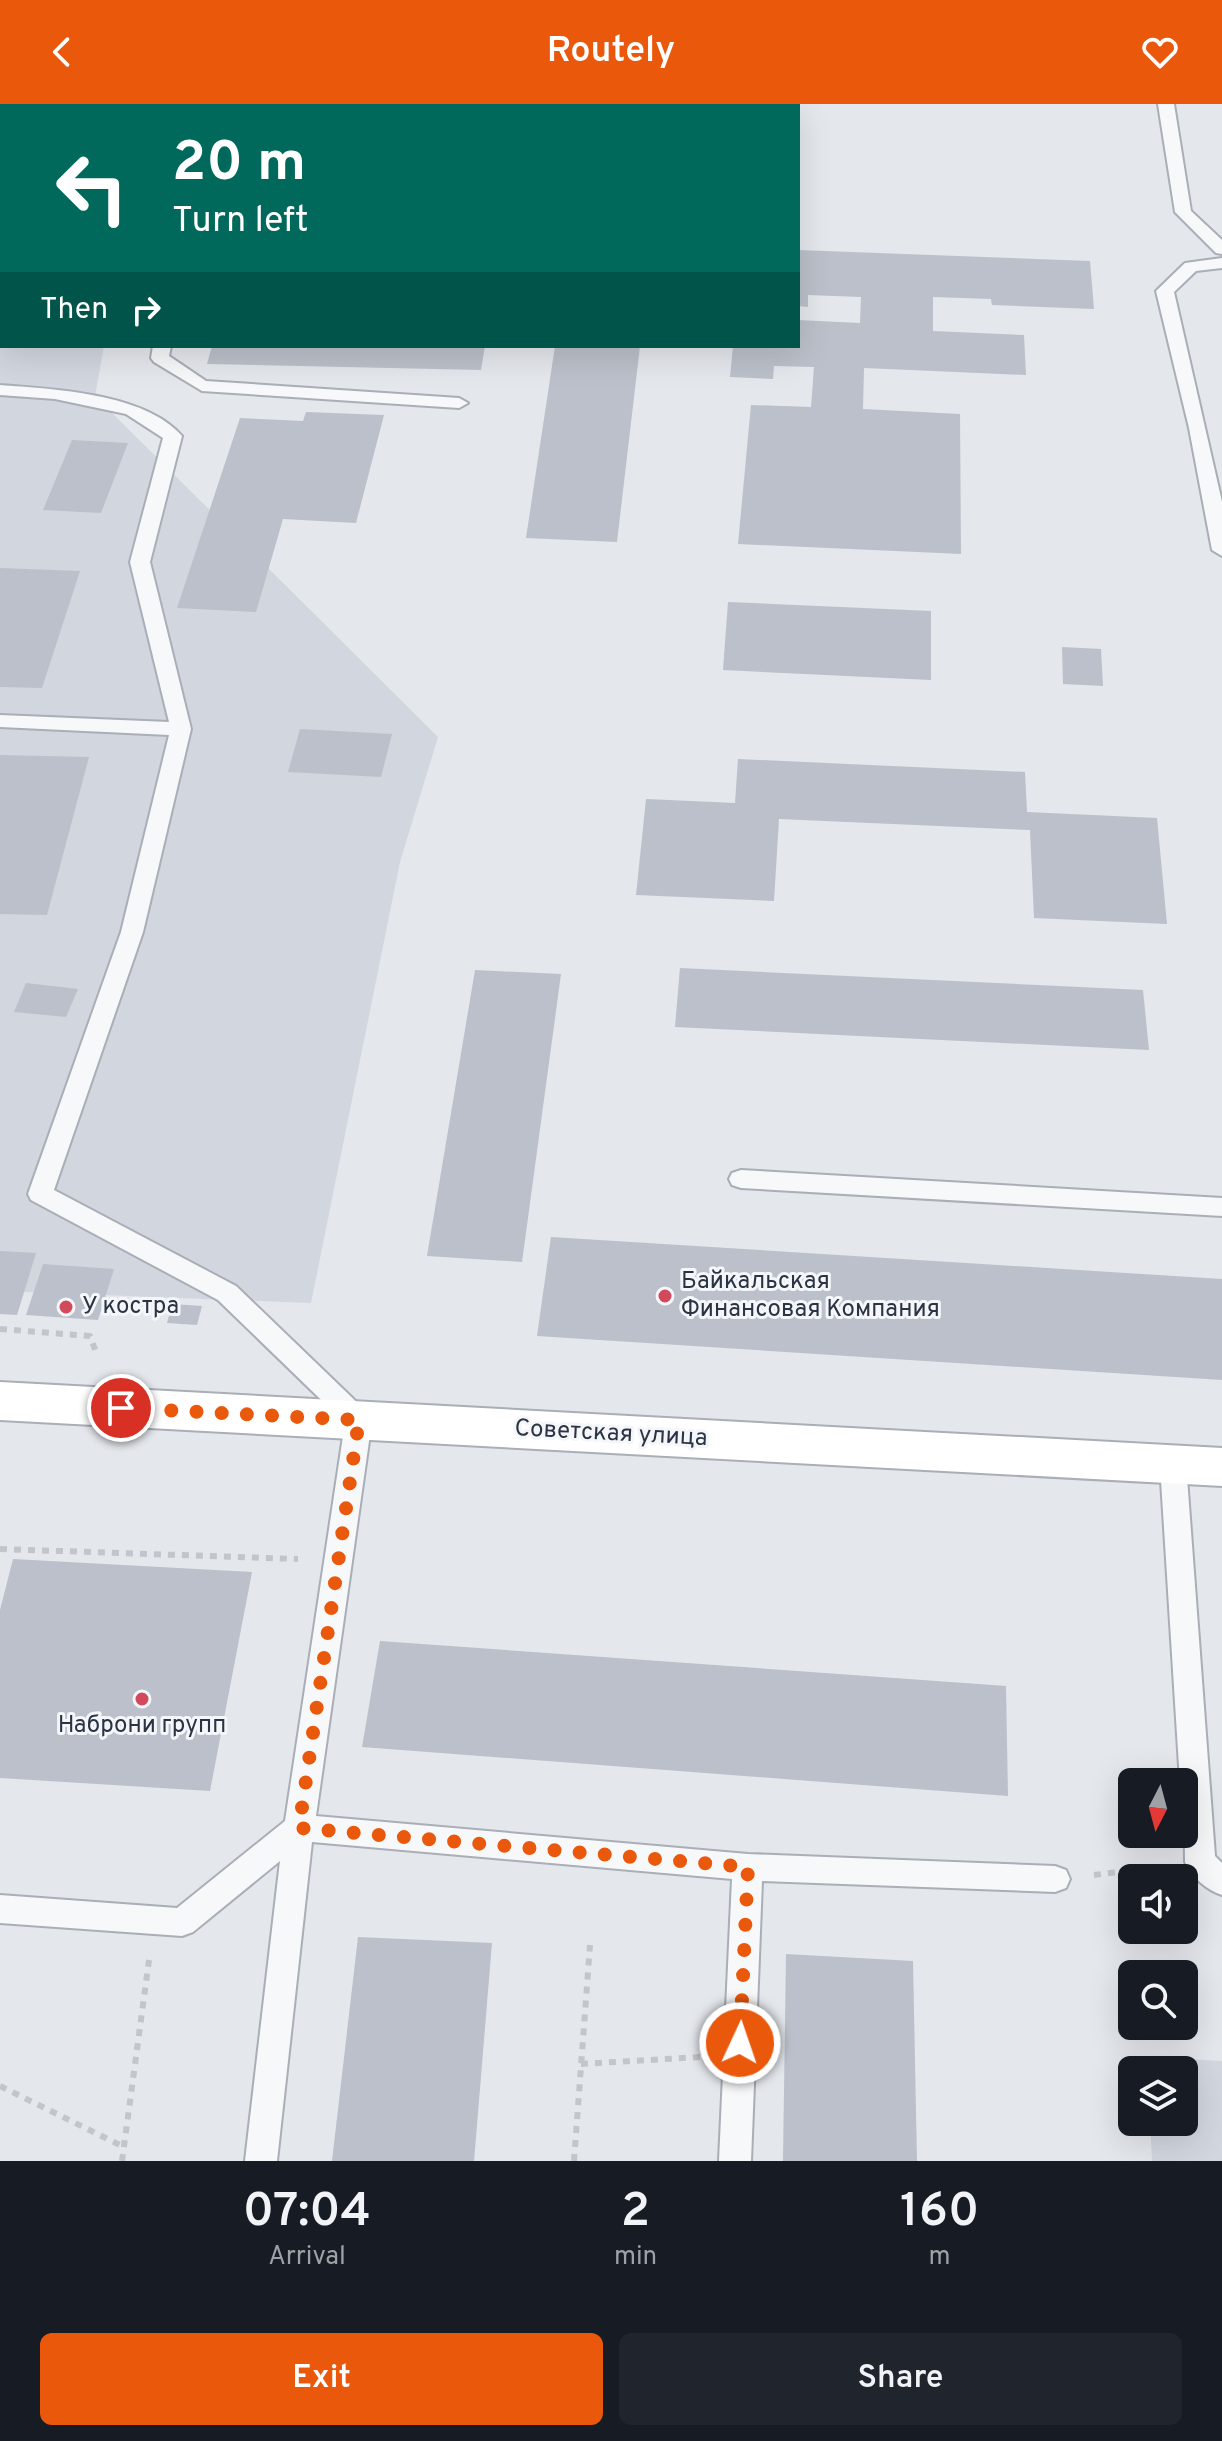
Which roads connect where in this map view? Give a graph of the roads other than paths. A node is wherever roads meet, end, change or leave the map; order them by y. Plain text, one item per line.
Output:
1 (1166, 104) edge
2 (1222, 249) edge
3 (1222, 263) edge
4 (162, 348) edge
5 (0, 390) edge
6 (459, 403) dead end
7 (1222, 550) edge
8 (0, 721) edge
9 (181, 729) junction
10 (741, 1179) dead end
11 (1222, 1207) edge
12 (0, 1401) edge
13 (359, 1420) junction
14 (1173, 1464) junction
15 (1222, 1467) edge
16 (299, 1828) junction
17 (748, 1867) junction
18 (1215, 1870) edge
19 (1055, 1879) road end
20 (0, 1909) edge
21 (261, 2161) edge
22 (735, 2161) edge

1 - 2 lane
3 - 7 lane
4 - 6 lane
5 - 9 lane
8 - 9 lane
9 - 13 lane
10 - 11 lane
12 - 13 main road, Советская улица
13 - 14 main road, Советская улица
13 - 16 lane
14 - 15 main road, Советская улица
14 - 18 lane
16 - 17 lane
16 - 20 lane
16 - 21 lane
17 - 19 lane
17 - 22 lane

